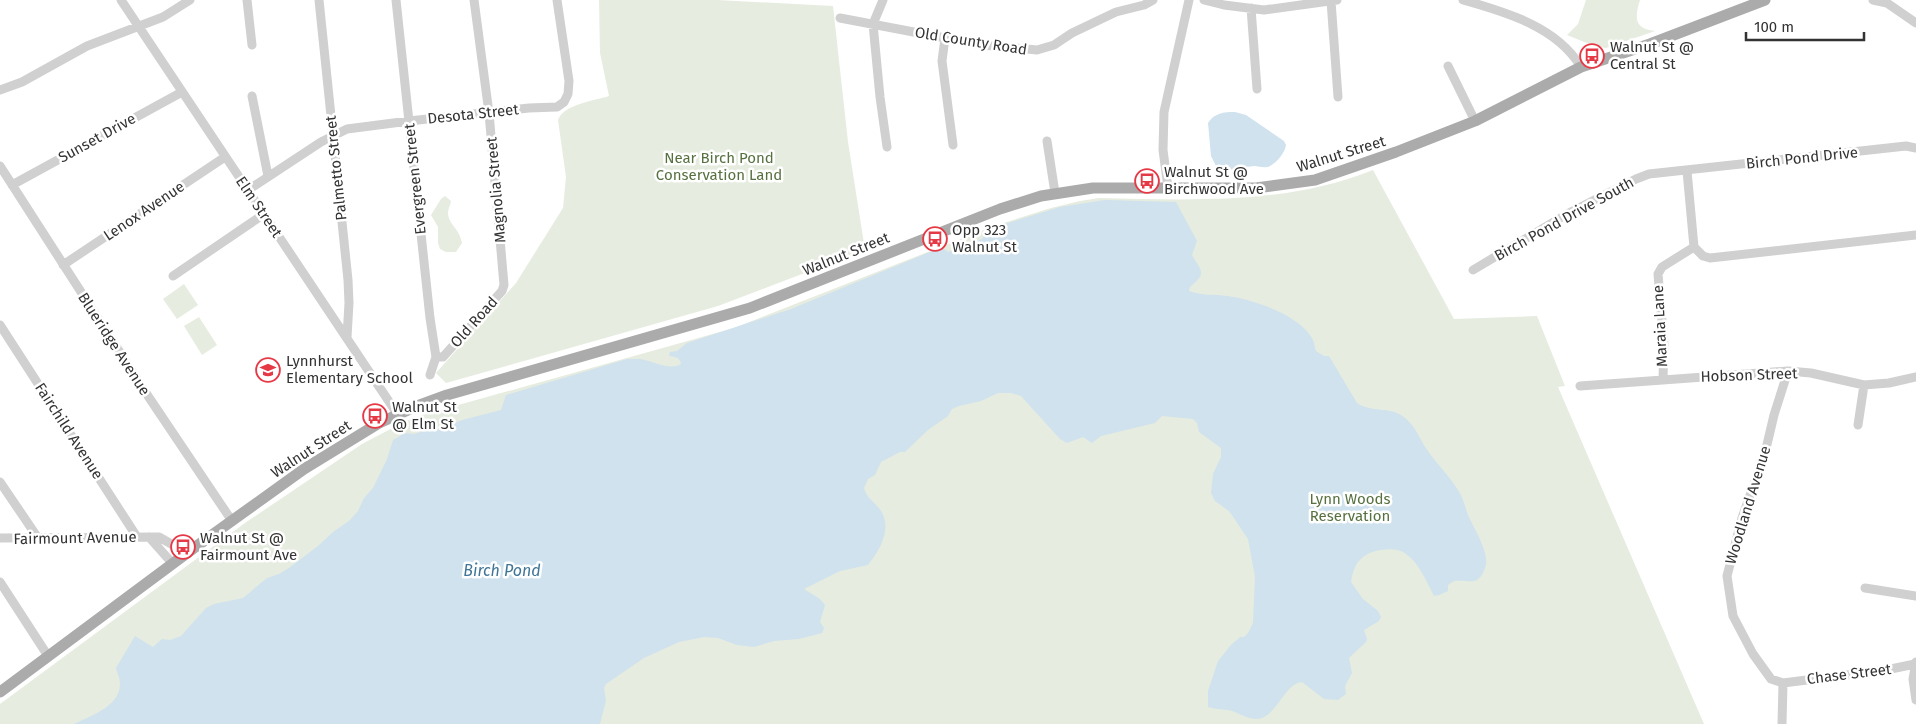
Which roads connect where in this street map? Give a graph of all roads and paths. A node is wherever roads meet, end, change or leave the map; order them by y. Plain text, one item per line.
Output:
1 (121, 0) edge
2 (190, 0) edge
3 (247, 0) edge
4 (319, 0) edge
5 (396, 0) edge
6 (474, 0) edge
7 (557, 0) edge
8 (883, 0) edge
9 (1153, 0) edge
10 (1189, 0) edge
11 (1204, 0) edge
12 (1334, 0) edge
13 (1463, 0) edge
14 (1766, 0) edge
15 (1873, 0) edge
16 (1251, 8) junction
17 (840, 18) dead end
18 (1916, 23) edge
19 (873, 24) junction
20 (138, 27) junction
21 (945, 38) junction
22 (252, 45) dead end
23 (1448, 66) dead end
24 (1581, 67) junction
25 (1257, 89) dead end
26 (0, 90) edge
27 (182, 92) junction
28 (252, 96) dead end
29 (1338, 97) dead end
30 (489, 113) junction
31 (409, 121) junction
32 (1475, 121) junction
33 (332, 136) junction
34 (1047, 141) dead end
35 (953, 145) dead end
36 (887, 147) dead end
37 (1916, 148) edge
38 (225, 157) junction
39 (0, 166) edge
40 (1687, 171) junction
41 (268, 176) junction
42 (12, 185) junction
43 (1168, 188) junction
44 (248, 190) junction
45 (1055, 194) junction
46 (264, 214) junction
47 (1916, 235) edge
48 (1694, 247) junction
49 (63, 265) junction
50 (1473, 270) dead end
51 (174, 276) dead end
52 (502, 291) joint
53 (0, 325) edge
54 (347, 337) junction
55 (436, 357) junction
56 (1788, 371) junction
57 (430, 375) dead end
58 (1916, 378) edge
59 (1663, 379) junction
60 (1864, 385) junction
61 (1580, 386) dead end
62 (398, 414) junction
63 (1858, 425) dead end
64 (0, 482) edge
65 (232, 521) junction
66 (137, 537) junction
67 (149, 537) junction
68 (0, 538) edge
69 (38, 538) junction
70 (187, 553) junction
71 (172, 563) junction
72 (0, 582) edge
73 (1865, 588) dead end
74 (1916, 596) edge
75 (48, 656) junction
76 (1916, 663) edge
77 (1783, 683) junction
78 (0, 692) edge
79 (1916, 700) edge
80 (1782, 724) edge

1 - 20 street, Elm Street
2 - 20 street
3 - 22 street
4 - 33 street, Palmetto Street
5 - 31 street, Evergreen Street
6 - 30 street, Magnolia Street
7 - 30 street, Desota Street
8 - 19 street
9 - 21 street, Old County Road
10 - 43 street
11 - 16 street
12 - 16 street
12 - 29 street
13 - 24 street
14 - 24 main road, Walnut Street
15 - 18 street
16 - 25 street
17 - 19 street, Old County Road
19 - 21 street, Old County Road
19 - 36 street
20 - 26 street
20 - 27 street, Elm Street
21 - 35 street
23 - 32 street
24 - 32 main road, Walnut Street
27 - 38 street, Elm Street
27 - 42 street, Sunset Drive
28 - 41 street
30 - 31 street, Desota Street
30 - 52 street, Magnolia Street
31 - 33 street, Desota Street
31 - 55 street, Evergreen Street
32 - 43 main road, Walnut Street
33 - 41 street, Desota Street
33 - 54 street, Palmetto Street
34 - 45 street
37 - 40 street, Birch Pond Drive
38 - 44 street, Elm Street
38 - 49 street, Lenox Avenue
39 - 42 street, Blueridge Avenue
40 - 48 street
40 - 50 street, Birch Pond Drive South
41 - 44 street, Desota Street
42 - 49 street, Blueridge Avenue
43 - 45 main road, Walnut Street
44 - 46 street, Elm Street
45 - 62 main road, Walnut Street
46 - 51 street
46 - 54 street, Elm Street
47 - 48 street
48 - 59 street, Maraia Lane
49 - 65 street, Blueridge Avenue
52 - 55 street, Old Road
53 - 66 street, Fairchild Avenue
54 - 62 street, Elm Street
55 - 57 street, Old Road
56 - 59 street, Hobson Street
56 - 60 street, Hobson Street
56 - 77 street, Woodland Avenue
58 - 60 street, Hobson Street
59 - 61 street, Hobson Street
60 - 63 street
62 - 65 main road, Walnut Street
64 - 69 street
65 - 70 main road, Walnut Street
66 - 67 street, Fairmount Avenue
66 - 69 street, Fairmount Avenue
67 - 70 street, Fairmount Avenue
67 - 71 street, Fairmount Avenue
68 - 69 street, Fairmount Avenue
70 - 71 main road, Walnut Street
71 - 75 main road, Walnut Street
72 - 75 street
73 - 74 street
75 - 78 main road, Walnut Street
76 - 77 street, Chase Street
76 - 79 street
77 - 80 street

